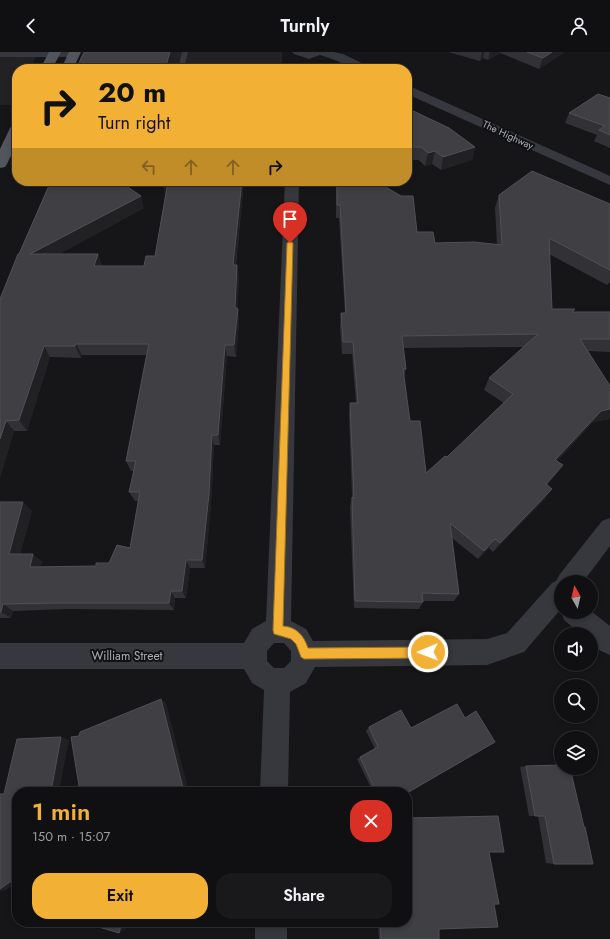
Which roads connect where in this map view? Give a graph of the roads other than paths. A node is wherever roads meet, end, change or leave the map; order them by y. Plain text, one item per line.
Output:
1 (185, 52) edge
2 (320, 52) edge
3 (0, 53) edge
4 (55, 53) edge
5 (74, 53) edge
6 (299, 57) edge
7 (49, 64) edge
8 (69, 64) edge
9 (181, 64) edge
10 (353, 64) edge
11 (412, 91) edge
12 (12, 139) edge
13 (12, 150) edge
14 (1, 163) edge
15 (610, 181) edge
16 (292, 186) edge
17 (610, 528) edge
18 (579, 575) edge
19 (554, 607) edge
20 (586, 619) edge
21 (278, 630) junction
22 (610, 642) edge
23 (304, 654) junction
24 (0, 656) edge
25 (253, 656) junction
26 (277, 682) junction
27 (274, 787) edge
28 (272, 927) edge
29 (271, 939) edge

1 - 9 lane
2 - 6 street
2 - 10 street
3 - 4 street
4 - 5 street
4 - 7 main road
5 - 8 main road
11 - 15 street, The Highway
12 - 14 main road
13 - 14 main road
16 - 21 street
17 - 18 street
19 - 23 street
20 - 22 street
21 - 23 street
21 - 25 street
23 - 26 street
24 - 25 street, William Street
25 - 26 street
26 - 27 street
28 - 29 street

